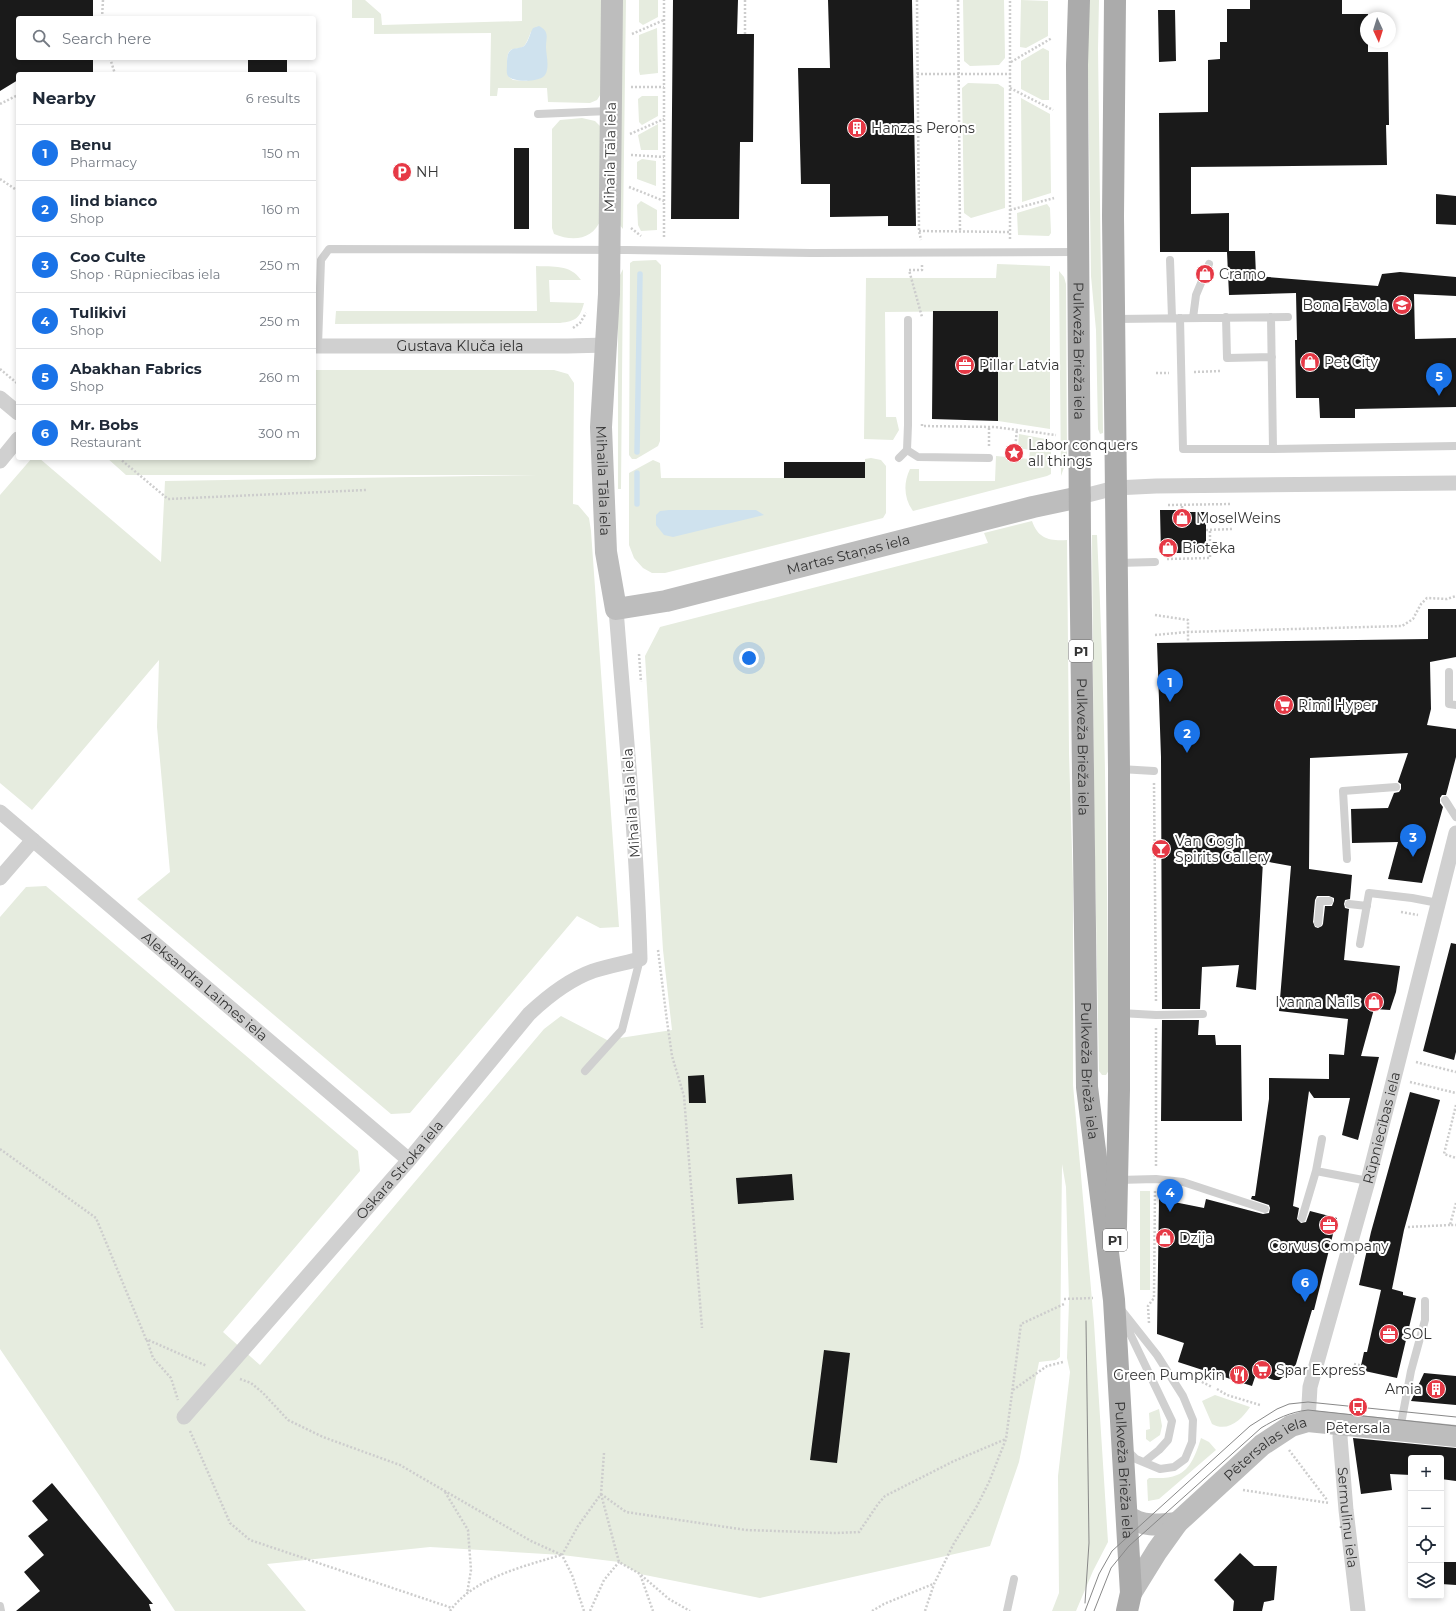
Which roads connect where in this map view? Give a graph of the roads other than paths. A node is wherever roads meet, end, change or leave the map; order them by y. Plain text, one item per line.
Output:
1 (612, 0) edge
2 (1079, 0) edge
3 (1115, 0) edge
4 (610, 111) junction
5 (538, 114) dead end
6 (609, 250) junction
7 (1078, 252) junction
8 (1170, 260) dead end
9 (1209, 264) dead end
10 (1271, 317) junction
11 (1288, 317) dead end
12 (1176, 318) junction
13 (1193, 318) junction
14 (1226, 318) junction
15 (1114, 319) junction
16 (908, 320) dead end
17 (607, 345) junction
18 (316, 346) edge
19 (1272, 357) junction
20 (0, 398) edge
21 (16, 411) edge
22 (16, 441) edge
23 (1456, 446) edge
24 (1273, 449) junction
25 (907, 450) junction
26 (899, 458) dead end
27 (989, 458) road end
28 (0, 461) edge
29 (1456, 483) edge
30 (1115, 488) junction
31 (1080, 497) junction
32 (1155, 562) dead end
33 (1116, 563) junction
34 (616, 609) junction
35 (1449, 672) dead end
36 (1456, 705) edge
37 (1119, 769) junction
38 (1154, 771) road end
39 (1396, 787) dead end
40 (1445, 800) dead end
41 (0, 812) edge
42 (1456, 817) edge
43 (1456, 832) edge
44 (33, 840) junction
45 (1347, 859) dead end
46 (0, 878) edge
47 (1329, 902) dead end
48 (1438, 903) junction
49 (1349, 904) dead end
50 (1367, 906) junction
51 (1318, 923) dead end
52 (1360, 944) dead end
53 (640, 959) junction
54 (1119, 1013) junction
55 (1203, 1014) dead end
56 (585, 1071) dead end
57 (1087, 1087) junction
58 (1119, 1090) junction
59 (1322, 1139) dead end
60 (409, 1160) junction
61 (1316, 1170) junction
62 (1117, 1180) junction
63 (1368, 1181) junction
64 (1264, 1209) dead end
65 (1302, 1218) dead end
66 (1114, 1300) junction
67 (1425, 1301) dead end
68 (184, 1417) road end
69 (1308, 1422) junction
70 (1342, 1424) junction
71 (1400, 1430) junction
72 (1456, 1436) edge
73 (1123, 1444) junction
74 (1144, 1462) junction
75 (1127, 1516) junction
76 (1177, 1523) junction
77 (1014, 1579) dead end
78 (1129, 1602) edge
79 (0, 1606) edge
80 (1, 1611) edge
81 (1007, 1611) edge
82 (1358, 1611) edge

1 - 4 street, Mihaila Tāla iela
2 - 7 main road, Pulkveža Brieža iela / P1
3 - 15 main road, Pulkveža Brieža iela / P1
4 - 5 lane
4 - 6 street, Mihaila Tāla iela
6 - 7 lane
6 - 17 street, Mihaila Tāla iela
6 - 18 lane
7 - 31 main road, Pulkveža Brieža iela / P1
8 - 12 lane
9 - 13 lane
10 - 11 lane
10 - 14 lane
10 - 19 lane
12 - 13 lane
12 - 15 lane
12 - 24 lane
13 - 14 lane
14 - 19 lane
15 - 30 main road, Pulkveža Brieža iela / P1
16 - 25 lane
17 - 18 street, Gustava Kluča iela
17 - 34 street, Mihaila Tāla iela
19 - 24 lane
20 - 21 street
22 - 28 street
23 - 24 lane
25 - 26 lane
25 - 27 lane
29 - 30 street
30 - 31 street
30 - 33 main road, Pulkveža Brieža iela / P1
31 - 34 street, Martas Staņas iela
31 - 57 main road, Pulkveža Brieža iela / P1
32 - 33 lane
33 - 37 main road, Pulkveža Brieža iela / P1
34 - 53 street, Mihaila Tāla iela
35 - 36 lane
37 - 38 lane
37 - 54 main road, Pulkveža Brieža iela / P1
39 - 45 lane
40 - 42 lane
41 - 44 street, Aleksandra Laimes iela
43 - 48 street, Rūpniecības iela
44 - 46 street
44 - 60 street, Aleksandra Laimes iela
47 - 51 lane
48 - 50 lane
48 - 63 street, Rūpniecības iela
49 - 50 lane
50 - 52 lane
53 - 56 lane
53 - 60 street, Oskara Stroka iela
54 - 55 lane
54 - 58 main road, Pulkveža Brieža iela / P1
57 - 58 main road
57 - 66 main road, Pulkveža Brieža iela / P1
58 - 62 main road, Pulkveža Brieža iela / P1
59 - 61 lane
60 - 68 street, Oskara Stroka iela
61 - 63 lane
61 - 65 lane
62 - 64 lane
62 - 66 main road, Pulkveža Brieža iela / P1
63 - 69 street, Rūpniecības iela
66 - 73 main road, Pulkveža Brieža iela / P1
66 - 74 lane
66 - 74 lane
67 - 71 lane
69 - 70 street, Pētersalas iela
69 - 76 street, Pētersalas iela
70 - 71 street, Pētersalas iela
70 - 82 street, Sermuliņu iela
71 - 72 street, Pētersalas iela
73 - 74 lane
73 - 75 main road, Pulkveža Brieža iela / P1
75 - 76 street
75 - 78 main road, Pulkveža Brieža iela / P1
76 - 78 street, Pētersalas iela
77 - 81 lane
79 - 80 lane

